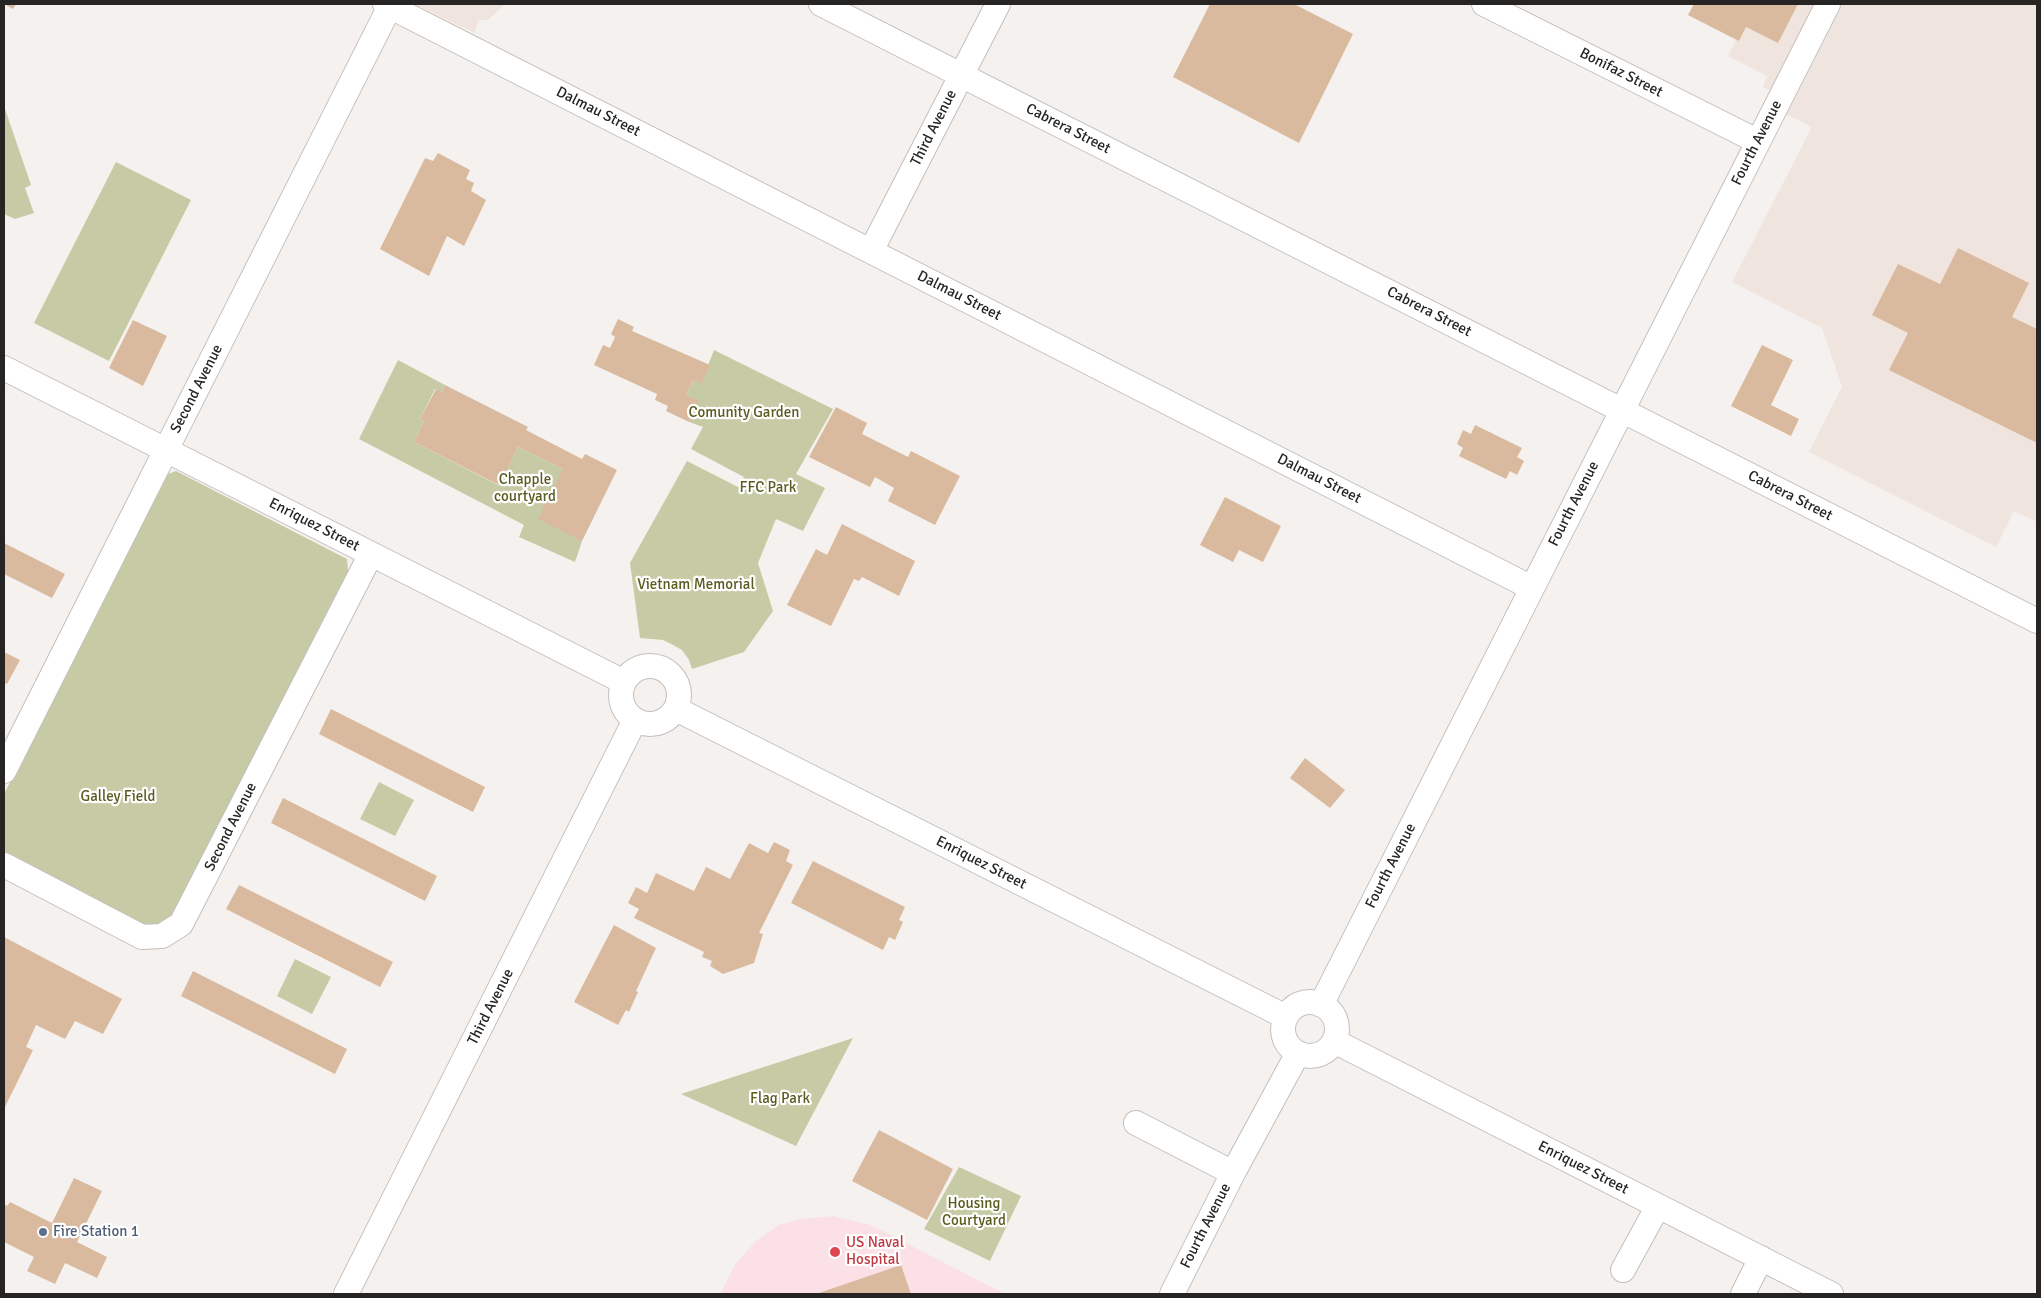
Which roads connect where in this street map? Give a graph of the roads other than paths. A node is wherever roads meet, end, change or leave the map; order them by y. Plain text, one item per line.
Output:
1 (821, 4) edge
2 (998, 4) edge
3 (1484, 4) edge
4 (1828, 4) edge
5 (388, 5) edge
6 (961, 75) junction
7 (1757, 142) junction
8 (871, 251) junction
9 (4, 368) edge
10 (1622, 410) junction
11 (166, 450) junction
12 (371, 554) junction
13 (1532, 588) junction
14 (2037, 621) edge
15 (624, 682) junction
16 (676, 709) junction
17 (635, 720) junction
18 (4, 771) edge
19 (4, 865) edge
20 (1321, 1005) junction
21 (1286, 1017) junction
22 (1334, 1042) junction
23 (1298, 1053) junction
24 (1136, 1123) dead end
25 (1233, 1173) junction
26 (1658, 1206) junction
27 (1761, 1258) junction
28 (1623, 1270) dead end
29 (346, 1294) edge
30 (1172, 1294) edge
31 (1743, 1294) edge
32 (1831, 1294) edge

1 - 6 street, Cabrera Street
2 - 6 street, Third Avenue
3 - 7 street, Bonifaz Street
4 - 7 street, Fourth Avenue
5 - 8 street, Dalmau Street
5 - 11 street, Second Avenue
6 - 8 street, Third Avenue
6 - 10 street, Cabrera Street
7 - 10 street, Fourth Avenue
8 - 13 street, Dalmau Street
9 - 11 street, Enriquez Street
10 - 13 street, Fourth Avenue
10 - 14 street, Cabrera Street
11 - 12 street, Enriquez Street
11 - 18 street, Second Avenue
12 - 15 street, Enriquez Street
12 - 19 street, Second Avenue
13 - 20 street, Fourth Avenue
15 - 16 street
15 - 17 street
16 - 17 street
16 - 21 street, Enriquez Street
17 - 29 street, Third Avenue
20 - 21 street
20 - 22 street
21 - 23 street
22 - 23 street
22 - 26 street, Enriquez Street
23 - 25 street, Fourth Avenue
24 - 25 street
25 - 30 street, Fourth Avenue
26 - 27 street, Enriquez Street
26 - 28 street
27 - 31 street
27 - 32 street, Enriquez Street

